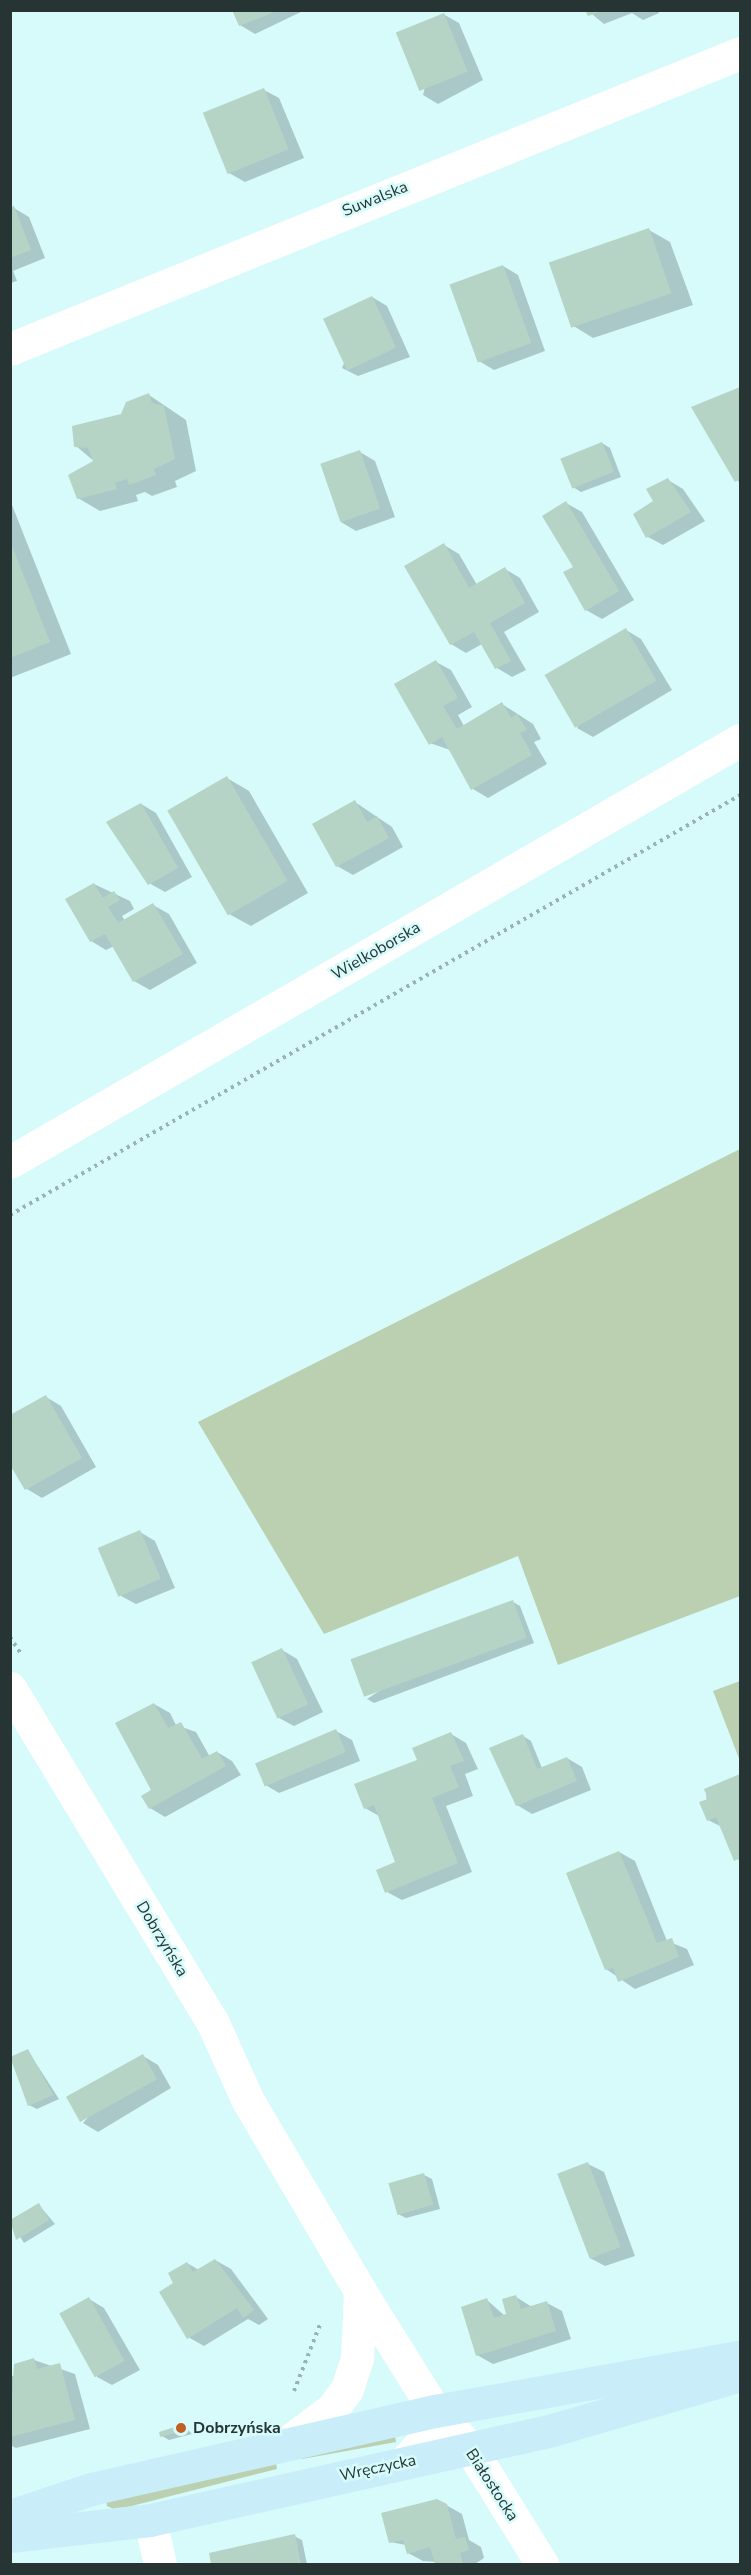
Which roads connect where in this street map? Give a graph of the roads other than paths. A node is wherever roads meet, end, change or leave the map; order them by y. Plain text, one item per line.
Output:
1 (741, 53) edge
2 (10, 349) edge
3 (741, 740) edge
4 (10, 1162) edge
5 (10, 1688) edge
6 (360, 2291) junction
7 (741, 2357) edge
8 (741, 2375) edge
9 (435, 2411) junction
10 (284, 2445) junction
11 (470, 2448) junction
12 (403, 2463) junction
13 (10, 2516) edge
14 (150, 2520) junction
15 (10, 2536) edge
16 (160, 2565) edge
17 (543, 2565) edge

1 - 2 street, Suwalska
3 - 4 street, Wielkoborska
5 - 6 street, Dobrzyńska
6 - 9 street, Dobrzyńska
6 - 10 street
7 - 9 main road
8 - 11 main road, Wręczycka
9 - 10 main road
9 - 11 street, Białostocka
9 - 12 street
10 - 13 main road
11 - 12 main road, Wręczycka
11 - 17 street, Białostocka
12 - 14 main road, Wręczycka
14 - 15 main road, Wręczycka
14 - 16 street

